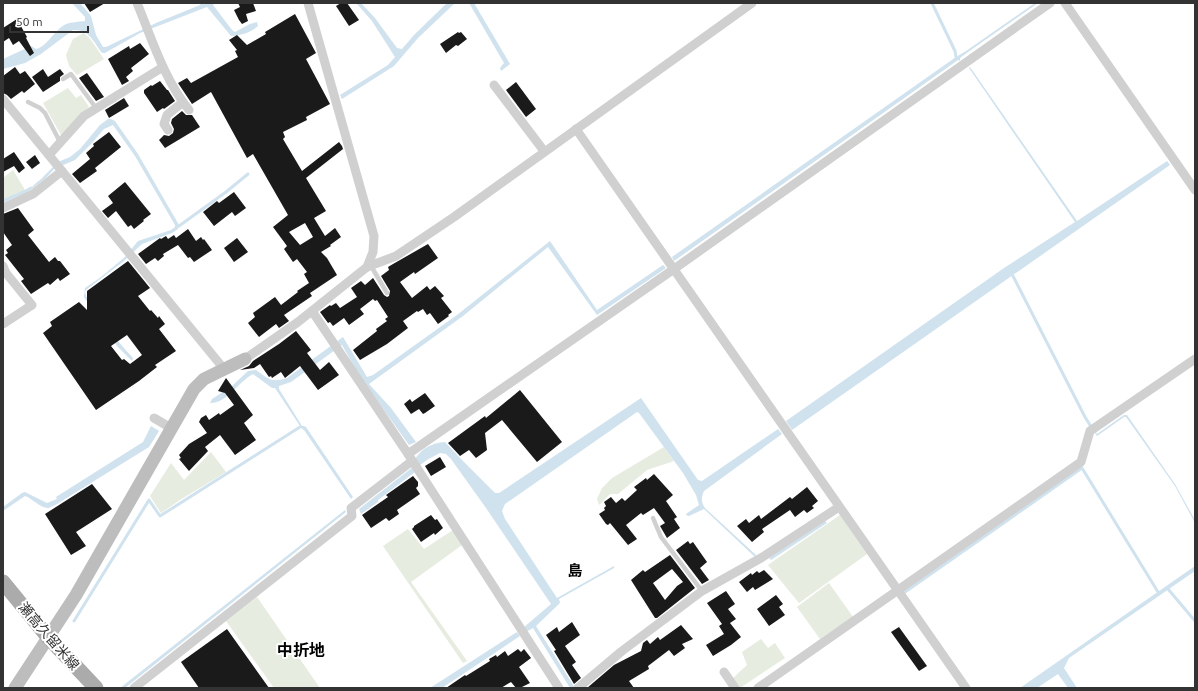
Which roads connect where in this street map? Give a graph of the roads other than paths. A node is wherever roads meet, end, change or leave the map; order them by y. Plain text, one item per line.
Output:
1 (137, 3) edge
2 (308, 3) edge
3 (752, 3) edge
4 (1050, 3) edge
5 (1064, 3) edge
6 (163, 67) junction
7 (63, 79) dead end
8 (494, 85) dead end
9 (3, 100) edge
10 (28, 102) dead end
11 (183, 102) junction
12 (96, 108) junction
13 (189, 110) dead end
14 (576, 129) junction
15 (168, 130) dead end
16 (60, 142) junction
17 (544, 152) junction
18 (48, 155) junction
19 (62, 171) junction
20 (1195, 190) edge
21 (3, 208) edge
22 (3, 266) edge
23 (369, 267) junction
24 (674, 269) junction
25 (7, 281) edge
26 (387, 293) dead end
27 (312, 311) junction
28 (3, 324) edge
29 (245, 359) joint
30 (1195, 360) edge
31 (224, 369) junction
32 (154, 418) dead end
33 (171, 428) junction
34 (410, 458) junction
35 (839, 507) junction
36 (653, 518) dead end
37 (3, 582) edge
38 (702, 591) junction
39 (897, 591) junction
40 (48, 637) junction
41 (724, 672) dead end
42 (15, 688) edge
43 (96, 688) edge
44 (134, 688) edge
45 (559, 688) edge
46 (578, 688) edge
47 (735, 688) edge
48 (758, 688) edge
49 (966, 688) edge

1 - 6 street
2 - 23 street
3 - 14 street
4 - 24 street
5 - 20 street
6 - 11 street
6 - 12 street
7 - 12 lane
8 - 17 street
9 - 18 street
10 - 16 lane
11 - 13 street
11 - 15 street
12 - 16 street
14 - 17 street
14 - 24 street
16 - 18 street
17 - 23 street
18 - 19 street
19 - 21 street
19 - 31 street
22 - 25 street
23 - 26 lane
23 - 27 street
24 - 34 street
24 - 35 street
25 - 28 street
27 - 29 street
27 - 34 street
29 - 31 street
30 - 39 street
31 - 33 street
32 - 33 street
33 - 40 street
34 - 44 street
34 - 45 street
35 - 38 street
35 - 39 street
36 - 38 lane
37 - 40 main road, 瀬高久留米線
38 - 46 street
39 - 48 street
39 - 49 street
40 - 42 street
40 - 43 main road, 瀬高久留米線
41 - 47 street

